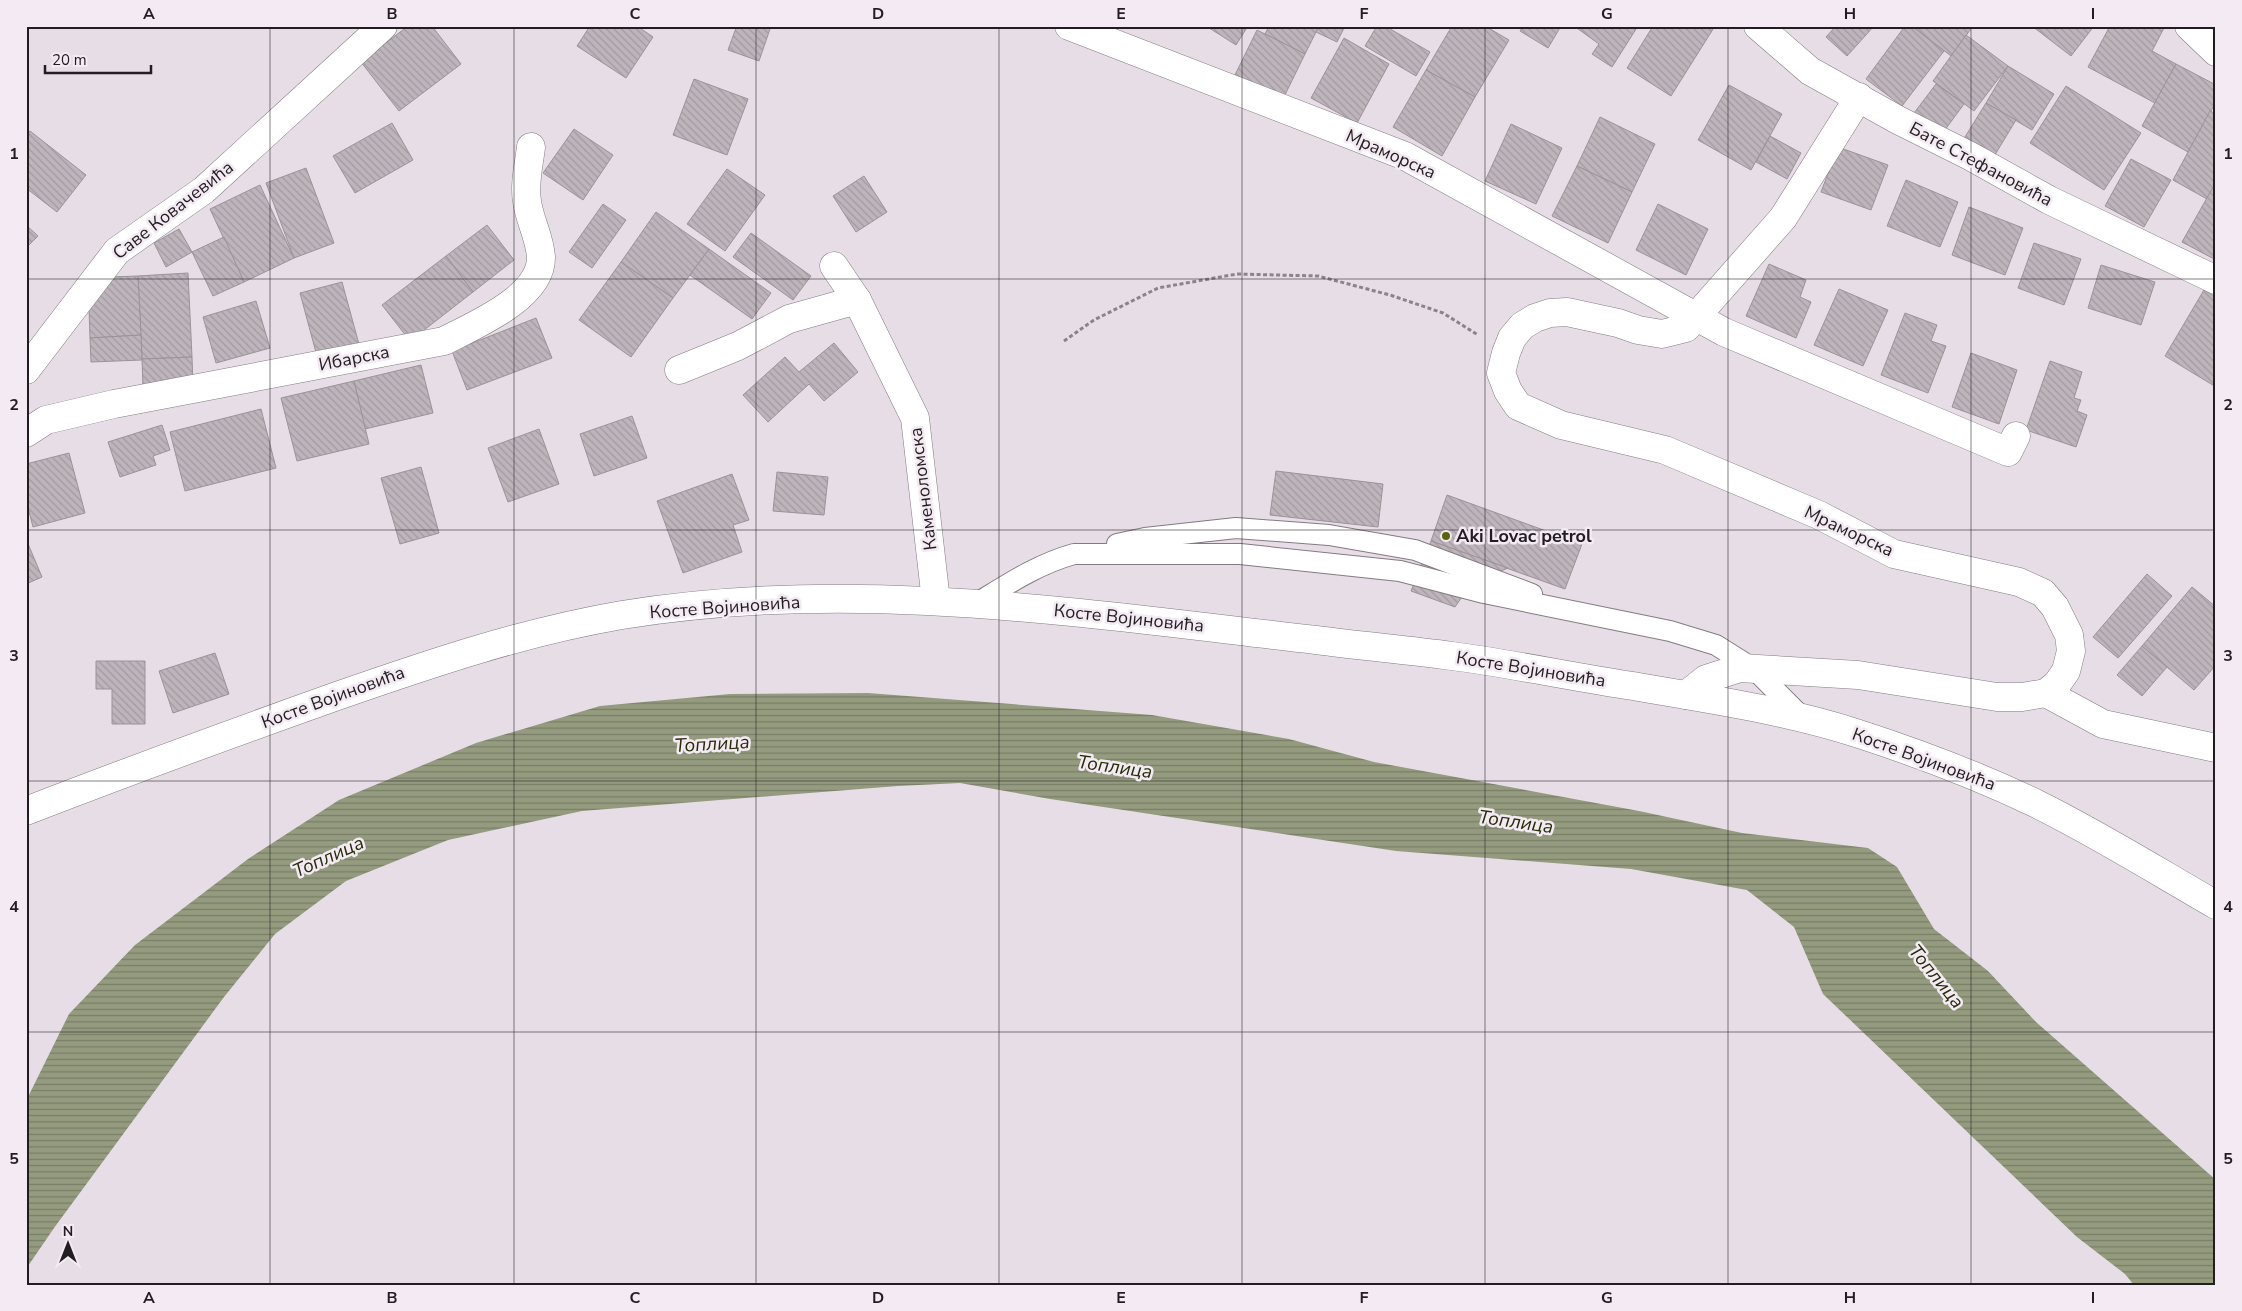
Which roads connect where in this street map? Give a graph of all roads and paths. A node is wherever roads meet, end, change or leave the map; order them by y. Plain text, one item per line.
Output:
1 (383, 26) edge
2 (1069, 26) edge
3 (1758, 26) edge
4 (2190, 26) edge
5 (2216, 52) edge
6 (1860, 97) junction
7 (531, 147) dead end
8 (834, 266) dead end
9 (2216, 280) edge
10 (857, 300) junction
11 (1697, 318) junction
12 (1064, 340) dead end
13 (1506, 353) junction
14 (26, 370) edge
15 (679, 370) dead end
16 (26, 433) edge
17 (2016, 436) dead end
18 (1074, 554) junction
19 (936, 601) junction
20 (977, 603) junction
21 (1573, 611) junction
22 (1754, 669) junction
23 (2046, 693) junction
24 (1686, 695) junction
25 (1804, 719) junction
26 (2216, 748) edge
27 (26, 811) edge
28 (2216, 905) edge

1 - 14 street, Саве Ковачевића
2 - 11 street, Мраморска
3 - 6 street, Бате Стефановића
4 - 5 street
6 - 9 street, Бате Стефановића
6 - 11 street, Мраморска
7 - 16 street, Ибарска
8 - 10 street, Каменоломска
10 - 15 street
10 - 19 street, Каменоломска
11 - 13 street, Мраморска
11 - 17 street, Мраморска
12 - 13 path
13 - 23 street, Мраморска
18 - 20 lane
18 - 21 lane
18 - 21 lane
19 - 20 street, Косте Војиновића
19 - 27 street, Косте Војиновића
20 - 24 street, Косте Војиновића
21 - 22 lane
22 - 23 street
22 - 24 street
22 - 25 lane
23 - 26 street
24 - 25 street, Косте Војиновића
25 - 28 street, Косте Војиновића

